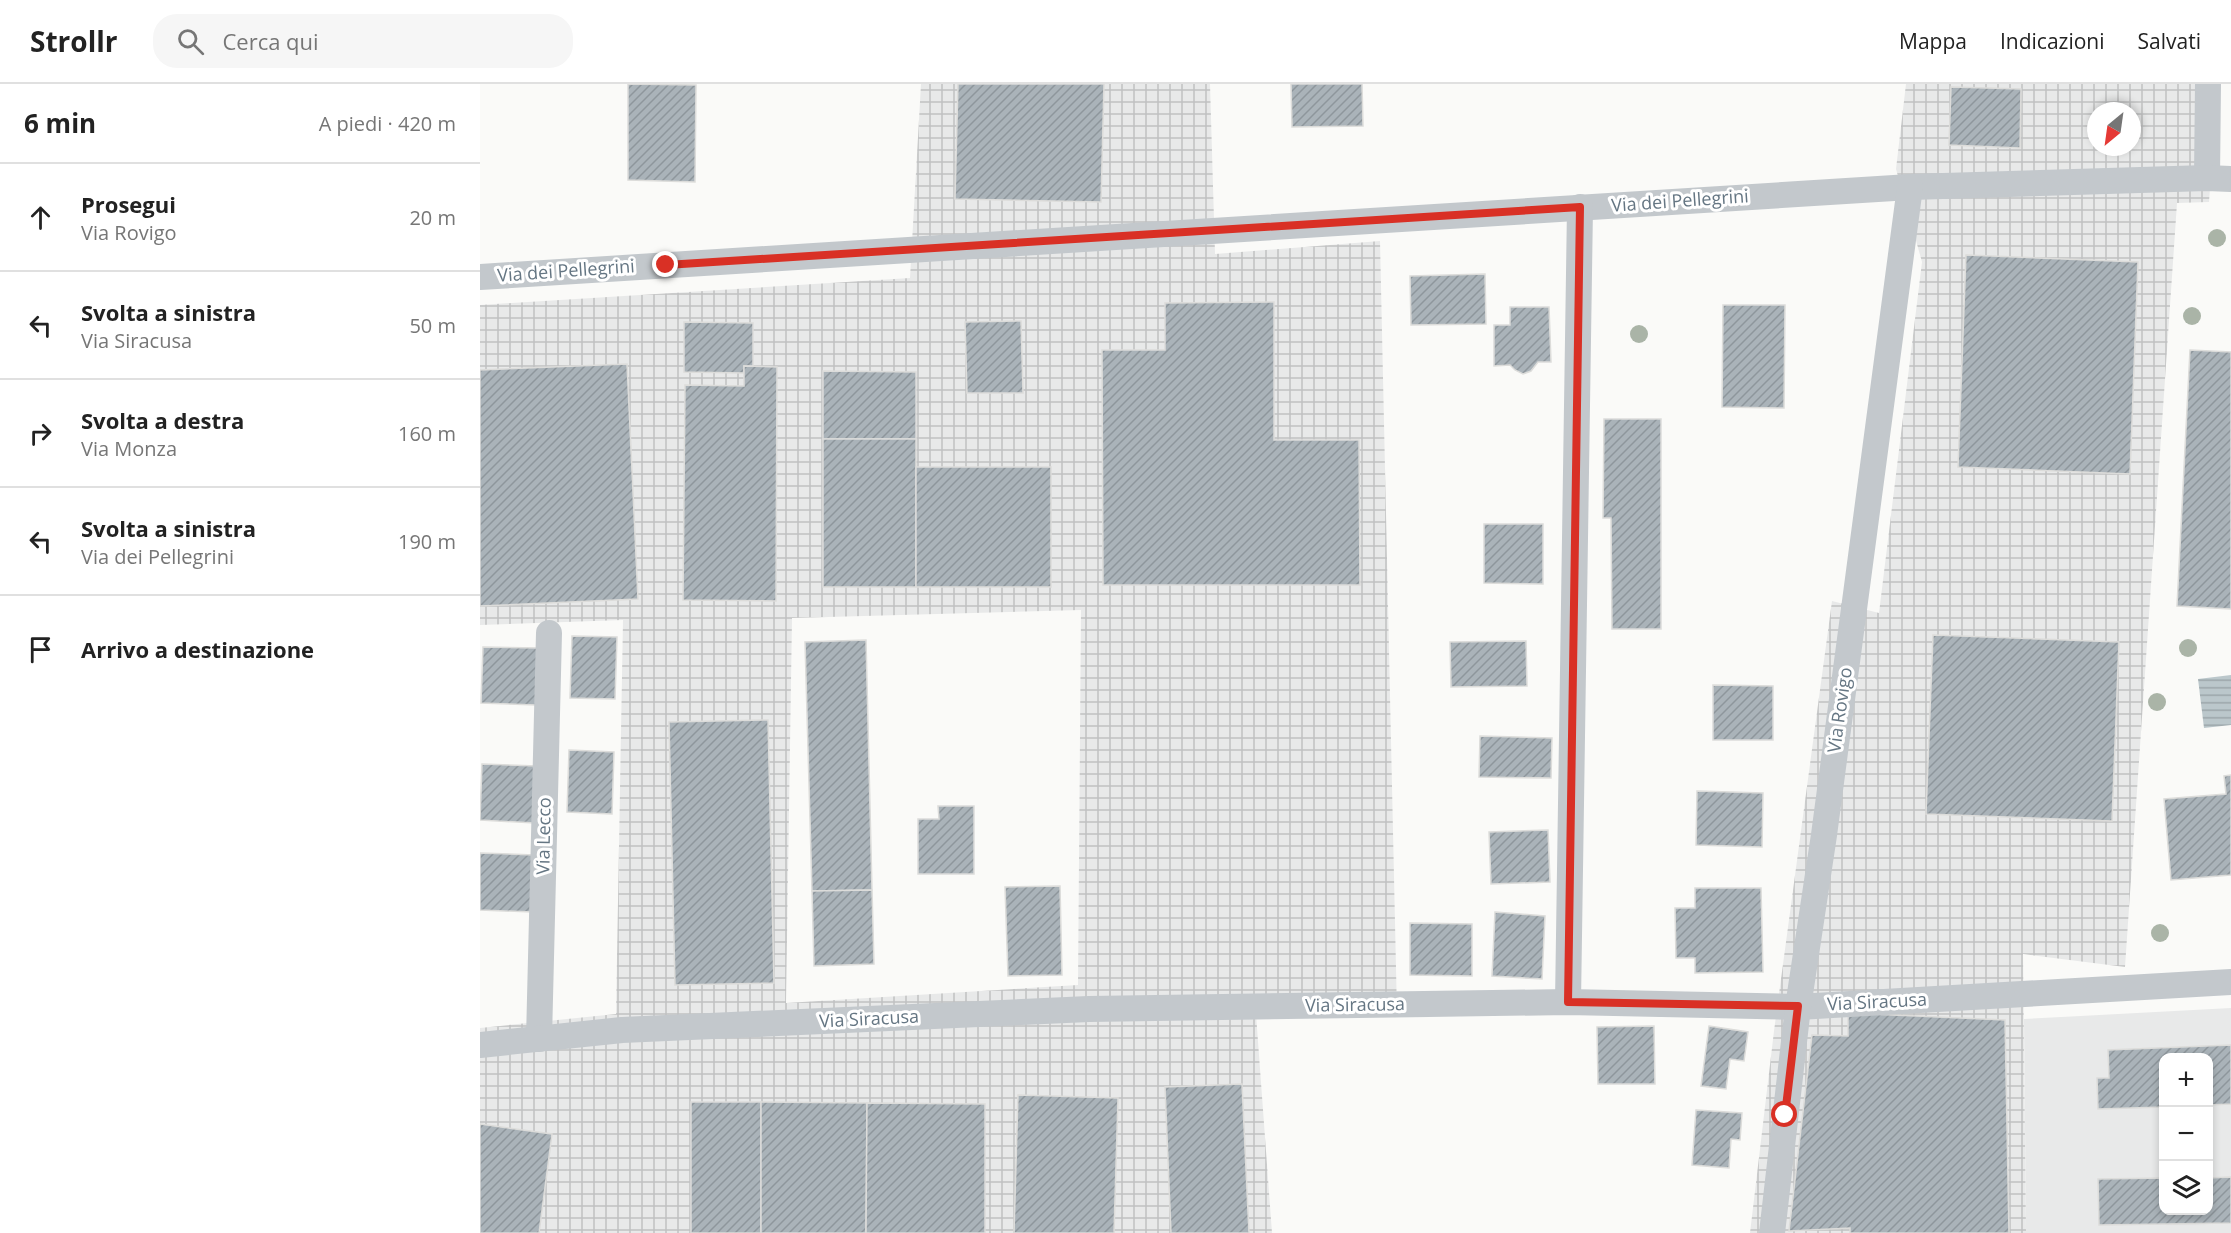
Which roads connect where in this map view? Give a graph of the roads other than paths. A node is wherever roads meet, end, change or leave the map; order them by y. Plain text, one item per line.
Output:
1 (2208, 84) edge
2 (2219, 179) edge
3 (1910, 187) junction
4 (1580, 207) junction
5 (480, 276) edge
6 (549, 633) dead end
7 (2231, 982) edge
8 (1568, 1002) junction
9 (1798, 1006) junction
10 (539, 1039) junction
11 (480, 1045) edge
12 (1772, 1233) edge

1 - 2 street
2 - 3 street, Via dei Pellegrini
3 - 4 street, Via dei Pellegrini
3 - 9 street, Via Rovigo
4 - 5 street, Via dei Pellegrini
4 - 8 street
6 - 10 street, Via Lecco
7 - 9 street, Via Siracusa
8 - 9 street, Via Siracusa
8 - 10 street, Via Siracusa
9 - 12 street, Via Rovigo
10 - 11 street, Via Siracusa

